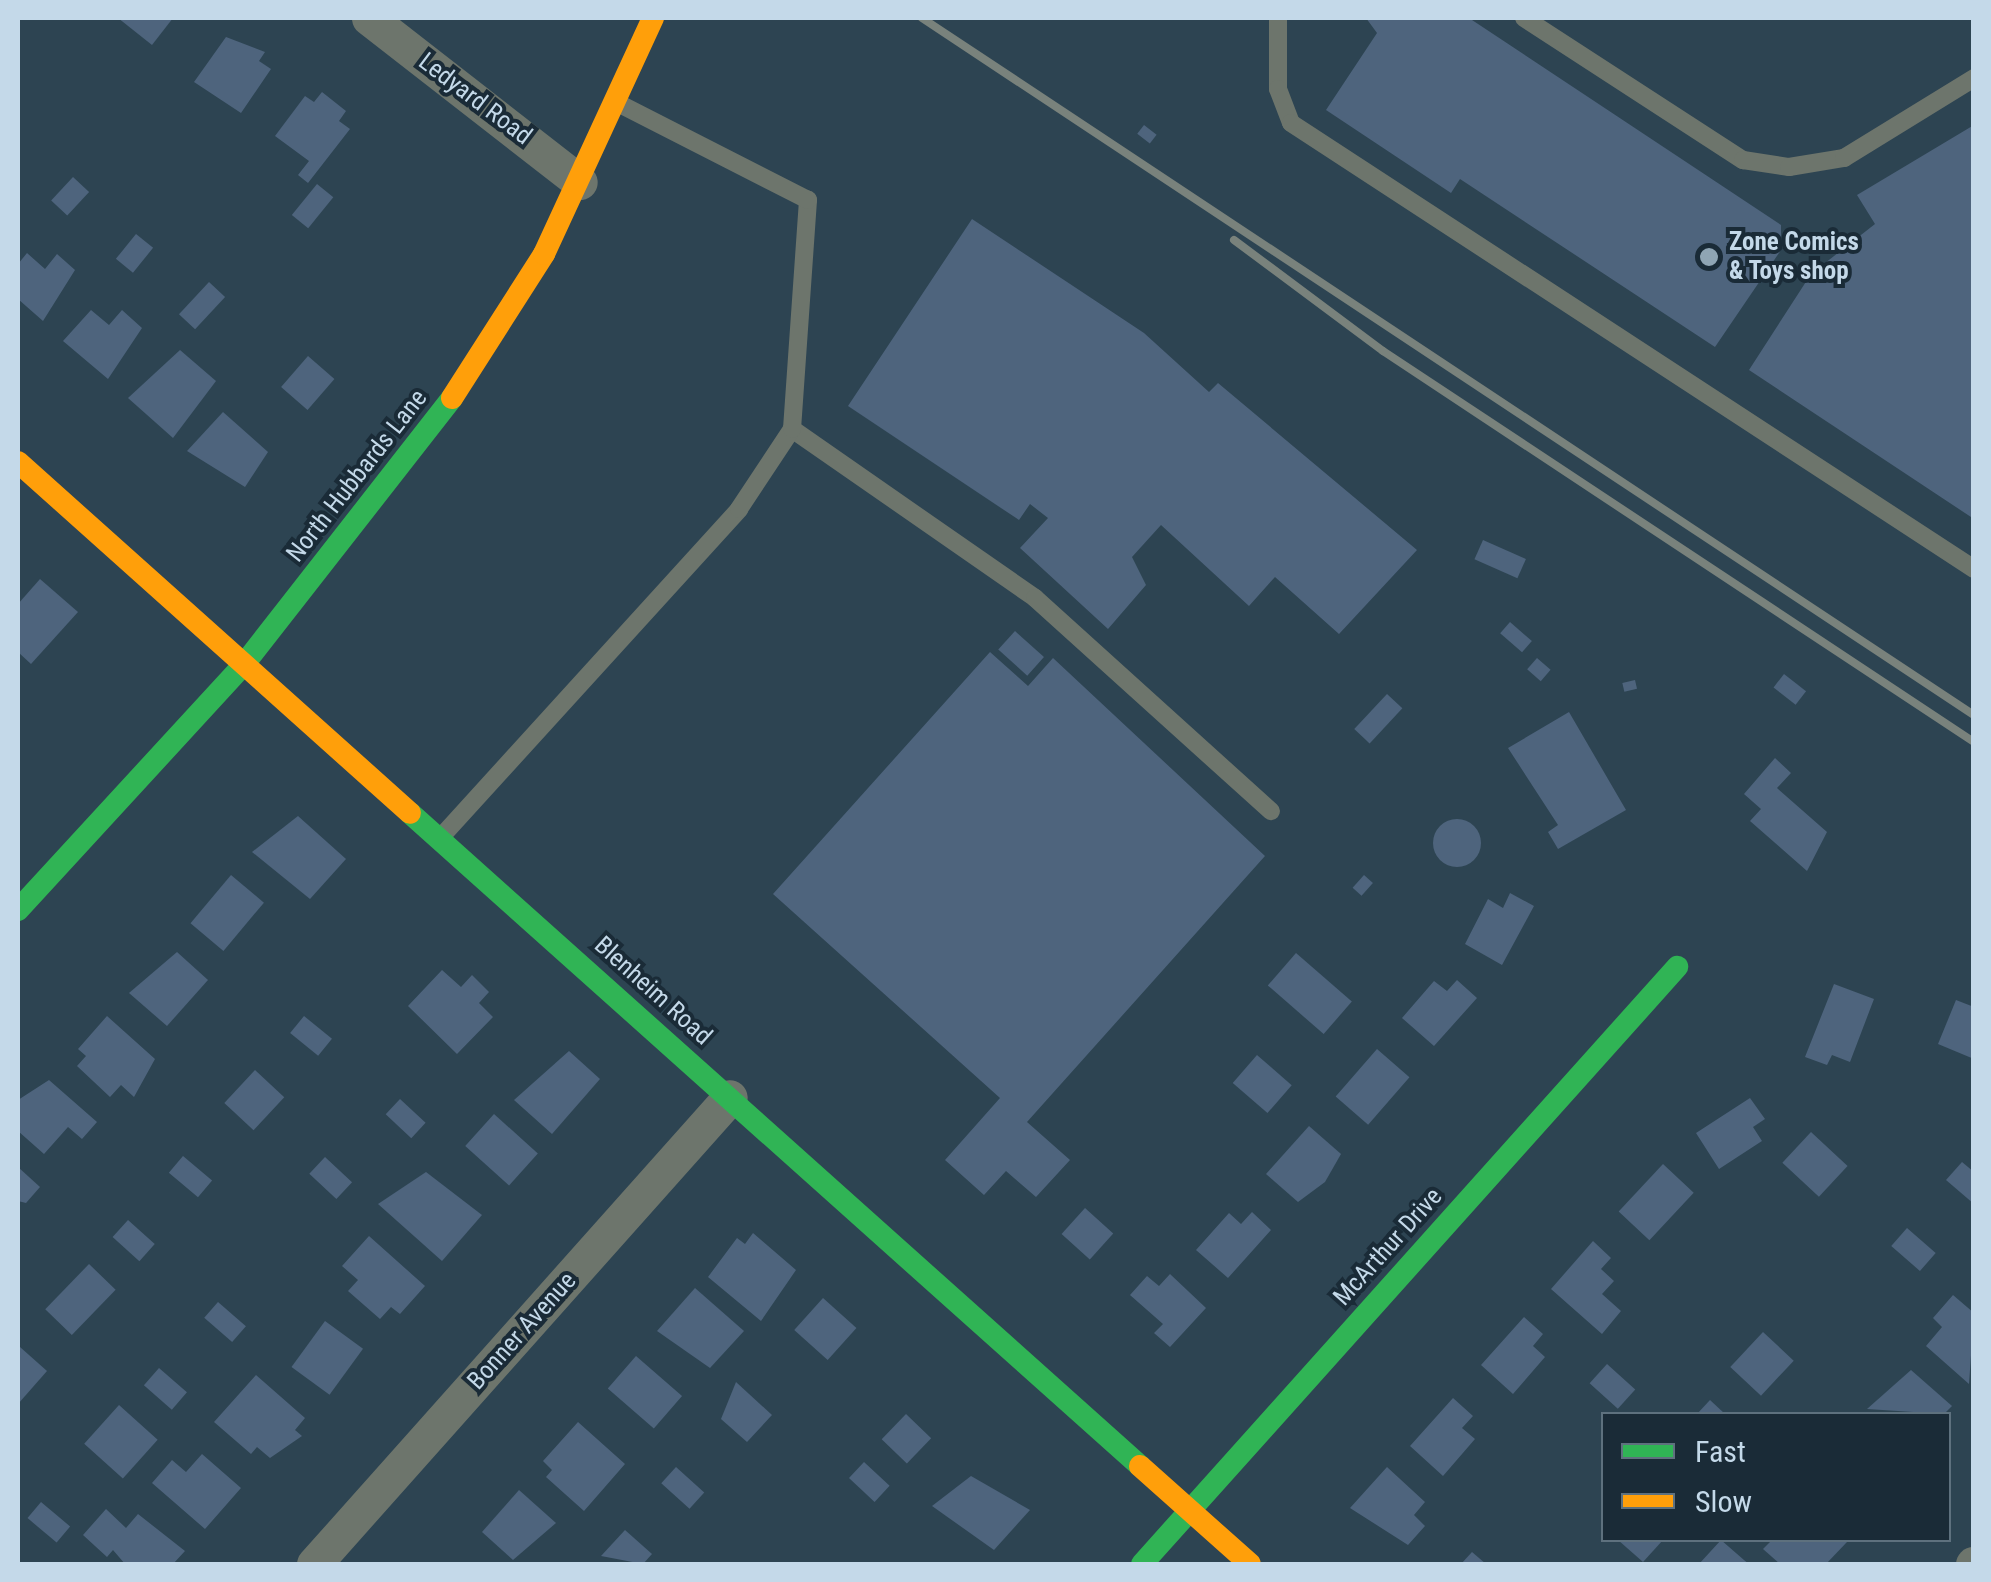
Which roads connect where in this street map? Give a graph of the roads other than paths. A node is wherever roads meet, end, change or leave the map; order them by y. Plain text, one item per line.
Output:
1 (369, 18) edge
2 (653, 18) edge
3 (1278, 18) edge
4 (1524, 18) edge
5 (1974, 78) edge
6 (618, 103) junction
7 (580, 182) junction
8 (792, 429) junction
9 (18, 462) edge
10 (1974, 569) edge
11 (245, 662) junction
12 (1271, 810) dead end
13 (440, 837) junction
14 (18, 910) edge
15 (1676, 967) dead end
16 (730, 1096) junction
17 (1190, 1510) junction
18 (314, 1564) edge
19 (1142, 1564) edge
20 (1250, 1564) edge

1 - 7 street, Ledyard Road
2 - 6 street, North Hubbards Lane
3 - 10 lane
4 - 5 lane
6 - 7 street, North Hubbards Lane
6 - 8 lane
7 - 11 street, North Hubbards Lane
8 - 12 lane
8 - 13 lane
9 - 11 street, Blenheim Road
11 - 13 street, Blenheim Road
11 - 14 street, North Hubbards Lane
13 - 16 street, Blenheim Road
15 - 17 street, McArthur Drive
16 - 17 street, Blenheim Road
16 - 18 street, Bonner Avenue
17 - 19 street, McArthur Drive
17 - 20 street, Blenheim Road

